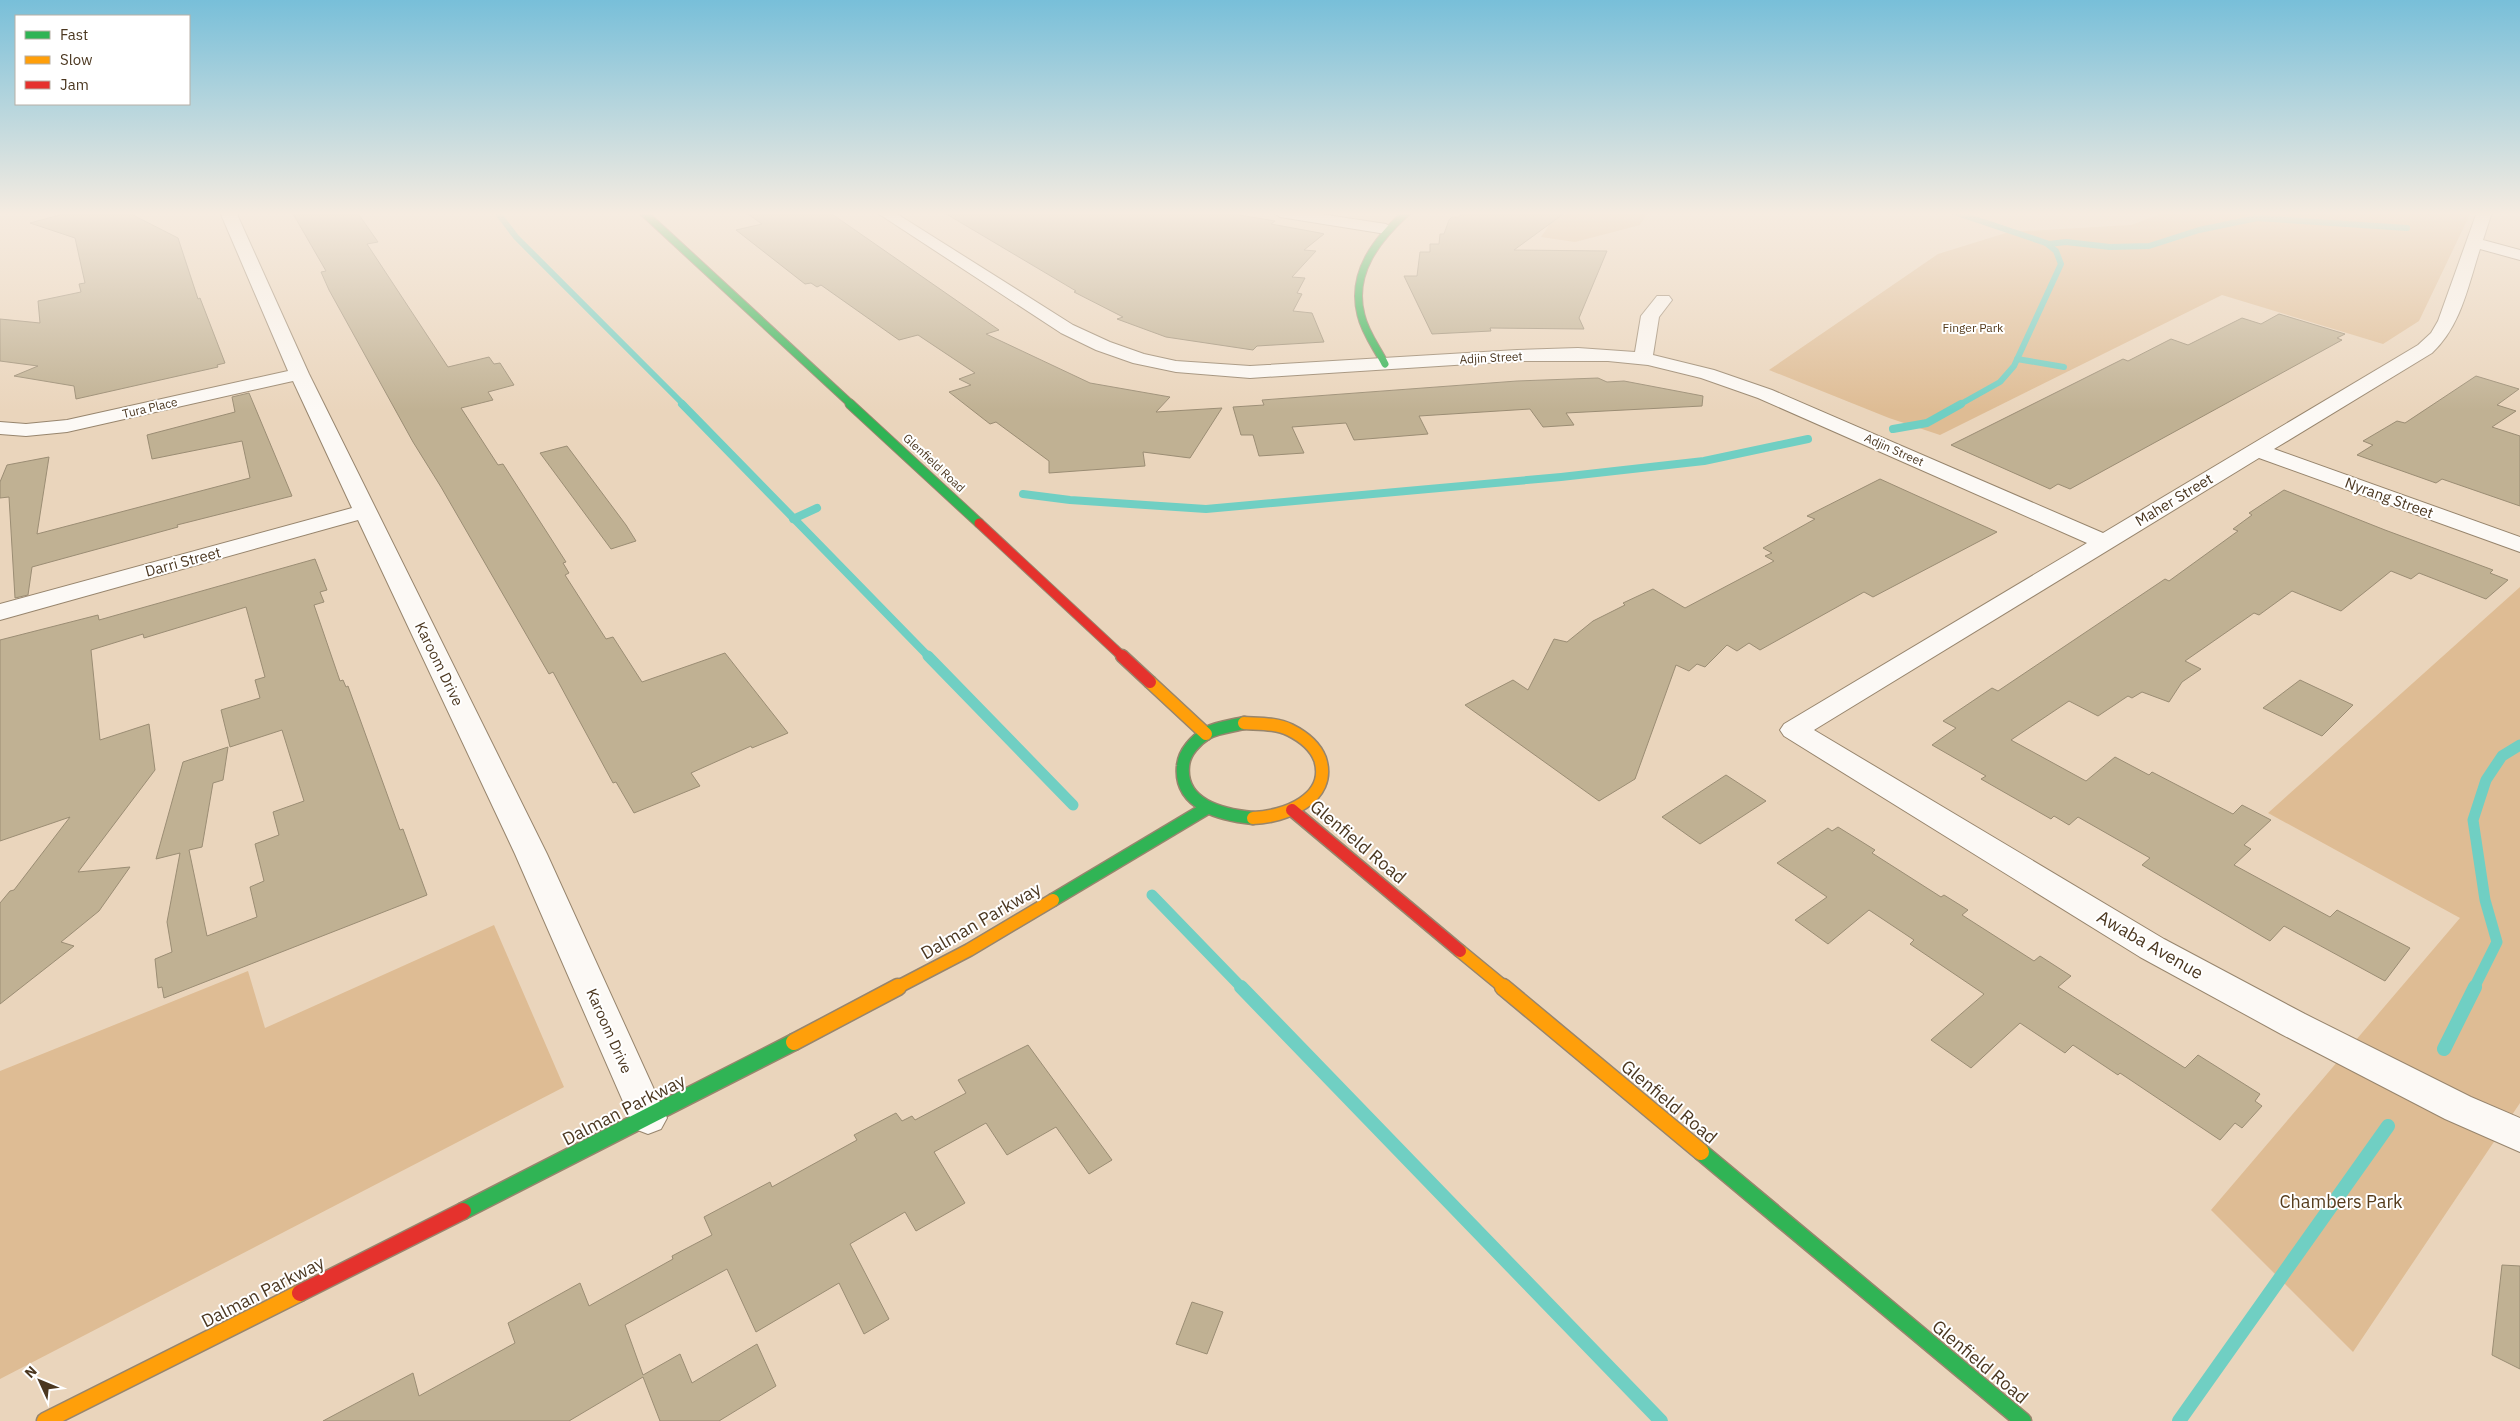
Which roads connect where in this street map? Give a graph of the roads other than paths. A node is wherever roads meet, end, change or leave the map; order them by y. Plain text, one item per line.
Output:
1 (257, 278) edge
2 (715, 278) edge
3 (988, 278) edge
4 (1360, 278) edge
5 (2461, 278) edge
6 (1663, 300) dead end
7 (1643, 358) junction
8 (1385, 364) junction
9 (299, 374) junction
10 (0, 428) edge
11 (2257, 450) junction
12 (366, 511) junction
13 (2104, 542) junction
14 (2520, 545) edge
15 (0, 612) edge
16 (1794, 730) joint
17 (1206, 734) junction
18 (1207, 808) junction
19 (1292, 810) junction
20 (648, 1118) junction
21 (2520, 1136) edge
22 (45, 1421) edge
23 (2023, 1421) edge

1 - 9 street, Karoom Drive
2 - 17 main road, Glenfield Road
3 - 8 street, Adjin Street
4 - 8 main road
5 - 11 street, Maher Street
6 - 7 street
7 - 8 street, Adjin Street
7 - 13 street, Adjin Street
9 - 10 street, Tura Place
9 - 12 street, Karoom Drive
11 - 13 street, Maher Street
11 - 14 street, Nyrang Street
12 - 15 street, Darri Street
12 - 20 street, Karoom Drive
13 - 16 street, Maher Street
16 - 21 street, Awaba Avenue
17 - 18 main road, Glenfield Road
17 - 19 main road, Glenfield Road
18 - 19 main road, Glenfield Road
18 - 20 main road, Dalman Parkway
19 - 23 main road, Glenfield Road
20 - 22 main road, Dalman Parkway

